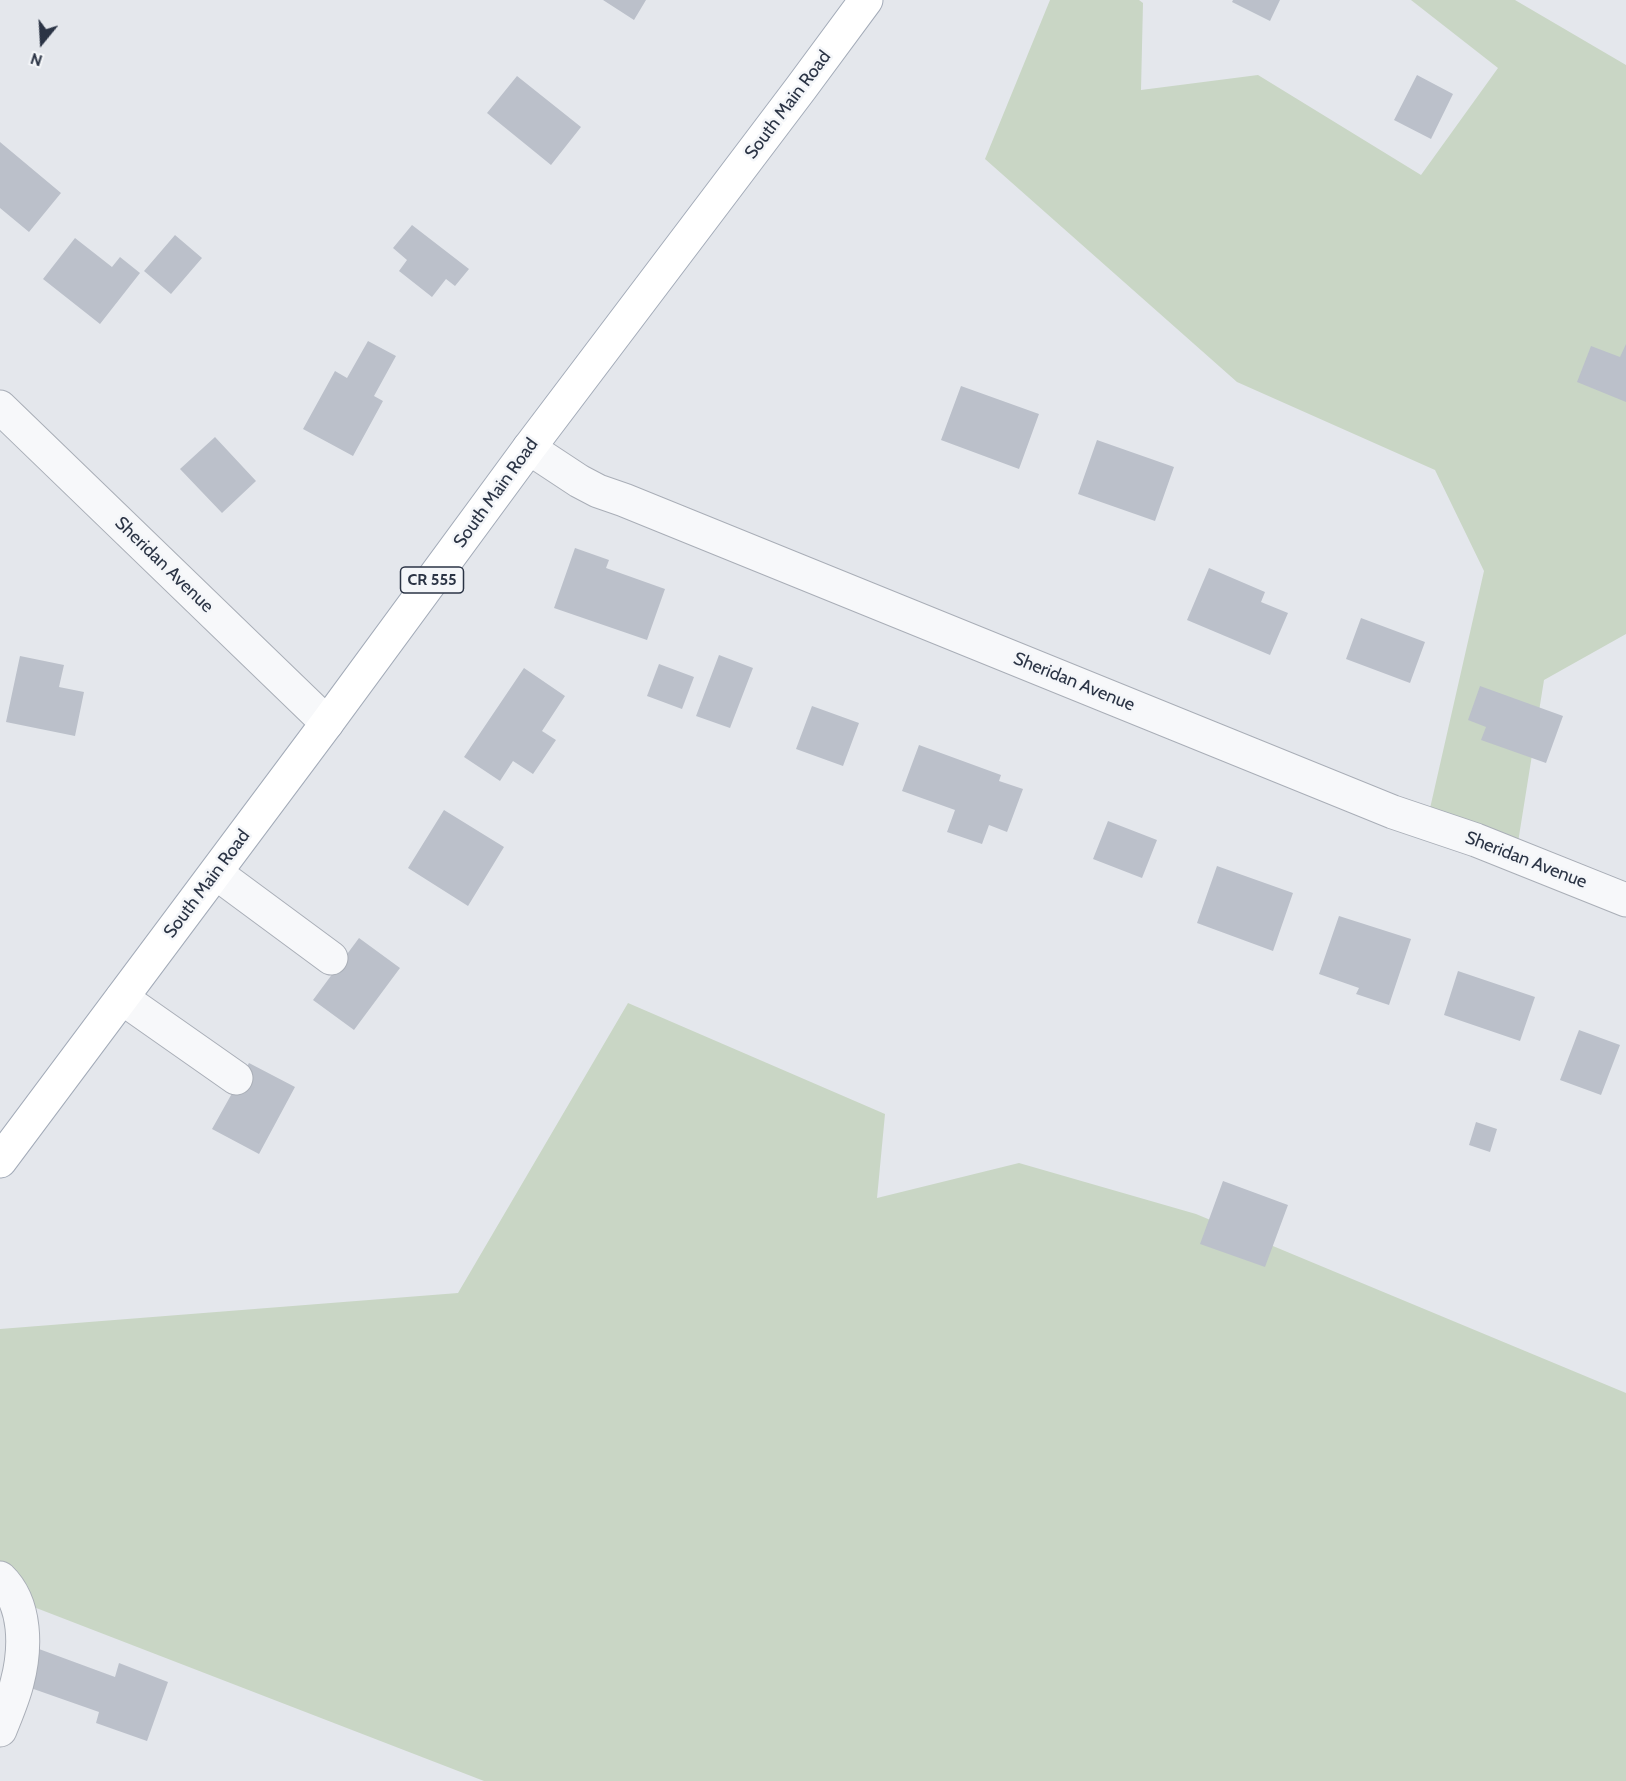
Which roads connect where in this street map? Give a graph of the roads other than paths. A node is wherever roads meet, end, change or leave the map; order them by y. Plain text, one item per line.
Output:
1 (866, 0) edge
2 (0, 407) edge
3 (529, 448) junction
4 (327, 723) junction
5 (216, 873) junction
6 (1626, 900) edge
7 (331, 958) dead end
8 (122, 998) junction
9 (236, 1078) dead end
10 (0, 1161) edge
11 (0, 1578) edge
12 (0, 1731) edge

1 - 3 main road, South Main Road / CR 555
2 - 4 street, Sheridan Avenue
3 - 4 main road, South Main Road / CR 555
3 - 6 street, Sheridan Avenue
4 - 5 main road, South Main Road / CR 555
5 - 7 street
5 - 8 main road, South Main Road / CR 555
8 - 9 street
8 - 10 main road, South Main Road / CR 555
11 - 12 street

